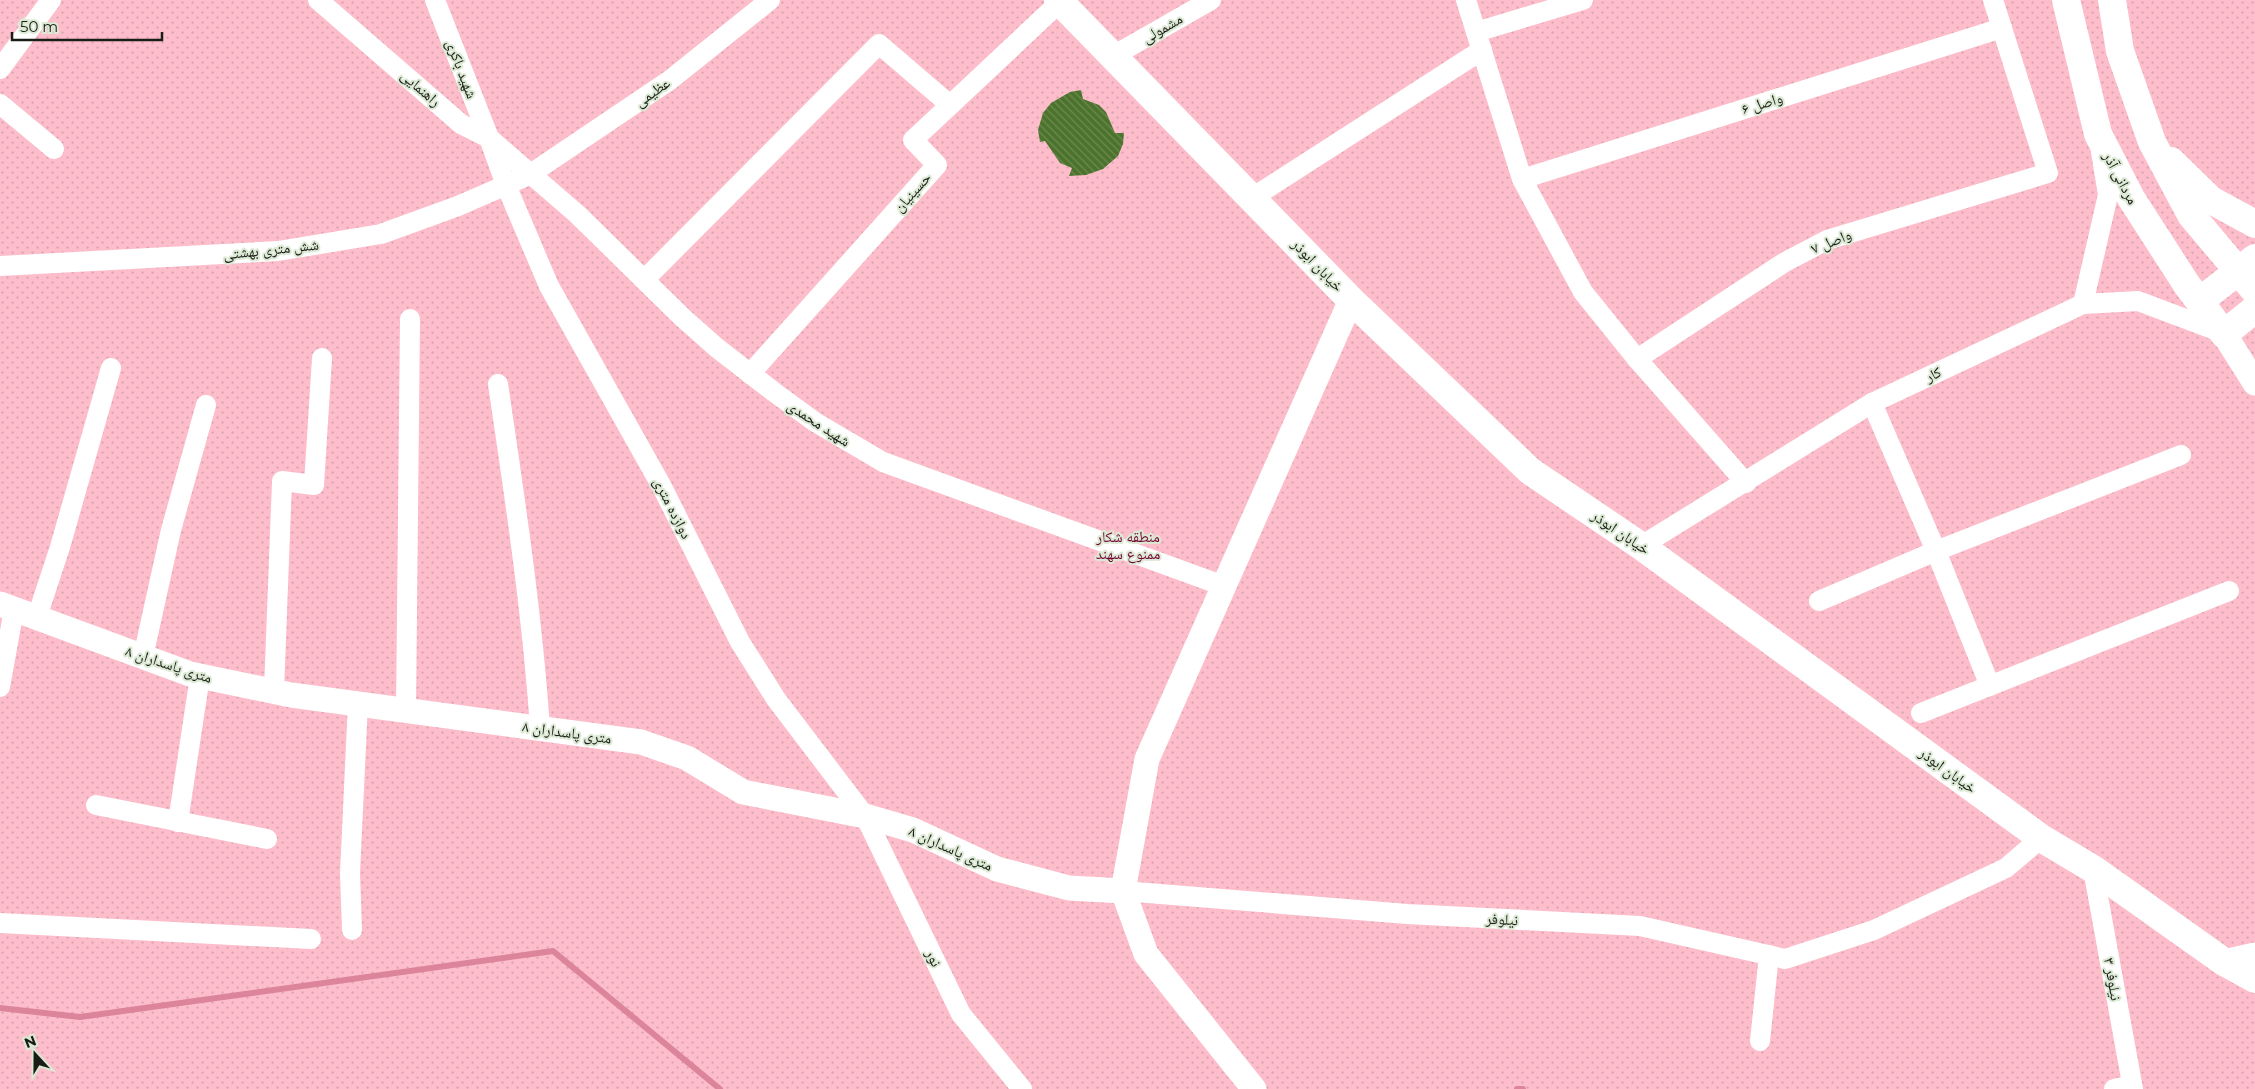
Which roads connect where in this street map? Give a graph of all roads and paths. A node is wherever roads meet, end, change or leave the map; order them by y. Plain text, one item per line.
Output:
1 (51, 0) edge
2 (318, 0) edge
3 (435, 0) edge
4 (770, 0) edge
5 (1211, 0) edge
6 (1583, 0) edge
7 (1993, 0) edge
8 (2066, 0) edge
9 (2112, 0) edge
10 (1059, 1) edge
11 (1465, 3) edge
12 (2002, 28) junction
13 (1479, 41) junction
14 (1113, 56) junction
15 (0, 69) edge
16 (0, 104) edge
17 (950, 105) junction
18 (2098, 134) junction
19 (489, 138) junction
20 (2152, 142) junction
21 (54, 148) dead end
22 (529, 175) junction
23 (1522, 179) junction
24 (506, 185) junction
25 (1252, 198) junction
26 (2255, 224) edge
27 (0, 266) edge
28 (2249, 274) edge
29 (644, 280) junction
30 (1351, 300) junction
31 (2200, 301) junction
32 (2083, 304) junction
33 (2255, 309) edge
34 (410, 319) dead end
35 (2224, 334) junction
36 (322, 358) dead end
37 (1637, 359) junction
38 (111, 368) dead end
39 (750, 374) junction
40 (2255, 383) edge
41 (498, 384) dead end
42 (1872, 403) junction
43 (206, 405) dead end
44 (2181, 456) dead end
45 (1746, 483) junction
46 (1641, 546) junction
47 (1936, 550) junction
48 (1224, 586) junction
49 (2230, 591) dead end
50 (1819, 601) dead end
51 (17, 610) edge
52 (143, 656) junction
53 (200, 676) junction
54 (1990, 686) junction
55 (0, 687) edge
56 (274, 691) junction
57 (358, 704) junction
58 (406, 710) junction
59 (1921, 713) dead end
60 (540, 728) junction
61 (96, 805) dead end
62 (865, 816) junction
63 (178, 822) junction
64 (2041, 838) junction
65 (267, 839) dead end
66 (2093, 869) junction
67 (1124, 891) junction
68 (0, 923) edge
69 (352, 930) dead end
70 (310, 938) dead end
71 (1769, 955) junction
72 (2255, 955) edge
73 (2224, 962) junction
74 (2255, 978) edge
75 (1760, 1041) dead end
76 (2126, 1088) edge
77 (1022, 1089) edge
78 (1254, 1089) edge

1 - 15 street
2 - 19 street, راهنمایی
3 - 19 street, شهید باکری
4 - 22 street, عظیمی
5 - 14 street, مشمولی
6 - 13 street
7 - 12 street
8 - 18 main road, مردانی آذر
9 - 20 main road
10 - 14 main road, خیابان ابوذر
10 - 17 street, حسینیان
11 - 13 street
12 - 23 street, واصل ۶
12 - 37 street, واصل ۷
13 - 23 street
13 - 25 street
14 - 25 main road, خیابان ابوذر
16 - 21 street
17 - 29 street
17 - 39 street, حسینیان
18 - 31 main road, مردانی آذر
18 - 32 street
19 - 22 street, شهید محمدی
19 - 24 street
20 - 26 main road
20 - 28 main road
22 - 24 street, شش متری بهشتی
22 - 29 street, شهید محمدی
23 - 37 street
24 - 27 street, شش متری بهشتی
24 - 62 street, دوازده متری
25 - 30 main road, خیابان ابوذر
28 - 31 main road
29 - 39 street, شهید محمدی
30 - 46 main road, خیابان ابوذر
30 - 48 street
31 - 35 main road, مردانی آذر
32 - 35 street
32 - 42 street, کار
33 - 35 main road
34 - 58 street
35 - 40 street
36 - 56 street
37 - 45 street
38 - 51 street
39 - 48 street, شهید محمدی
41 - 60 street
42 - 45 street, کار
42 - 47 street
43 - 52 street
44 - 47 street
45 - 46 street, کار
46 - 64 main road, خیابان ابوذر
47 - 50 street
47 - 54 street
48 - 67 street
49 - 54 street
51 - 52 street, ۸ متری پاسداران
51 - 55 street
52 - 53 street, ۸ متری پاسداران
53 - 56 street, ۸ متری پاسداران
53 - 63 street
54 - 59 street
56 - 57 street, ۸ متری پاسداران
57 - 58 street, ۸ متری پاسداران
57 - 69 street
58 - 60 street, ۸ متری پاسداران
60 - 62 street, ۸ متری پاسداران
61 - 63 street
62 - 67 street, ۸ متری پاسداران
62 - 77 street, نور
63 - 65 street
64 - 66 main road, خیابان ابوذر
64 - 71 street, نیلوفر
66 - 73 main road, خیابان ابوذر
66 - 76 street, نیلوفر ۳
67 - 71 street, نیلوفر
67 - 78 street
68 - 70 street
71 - 75 street
72 - 73 street
73 - 74 main road, خیابان ابوذر

